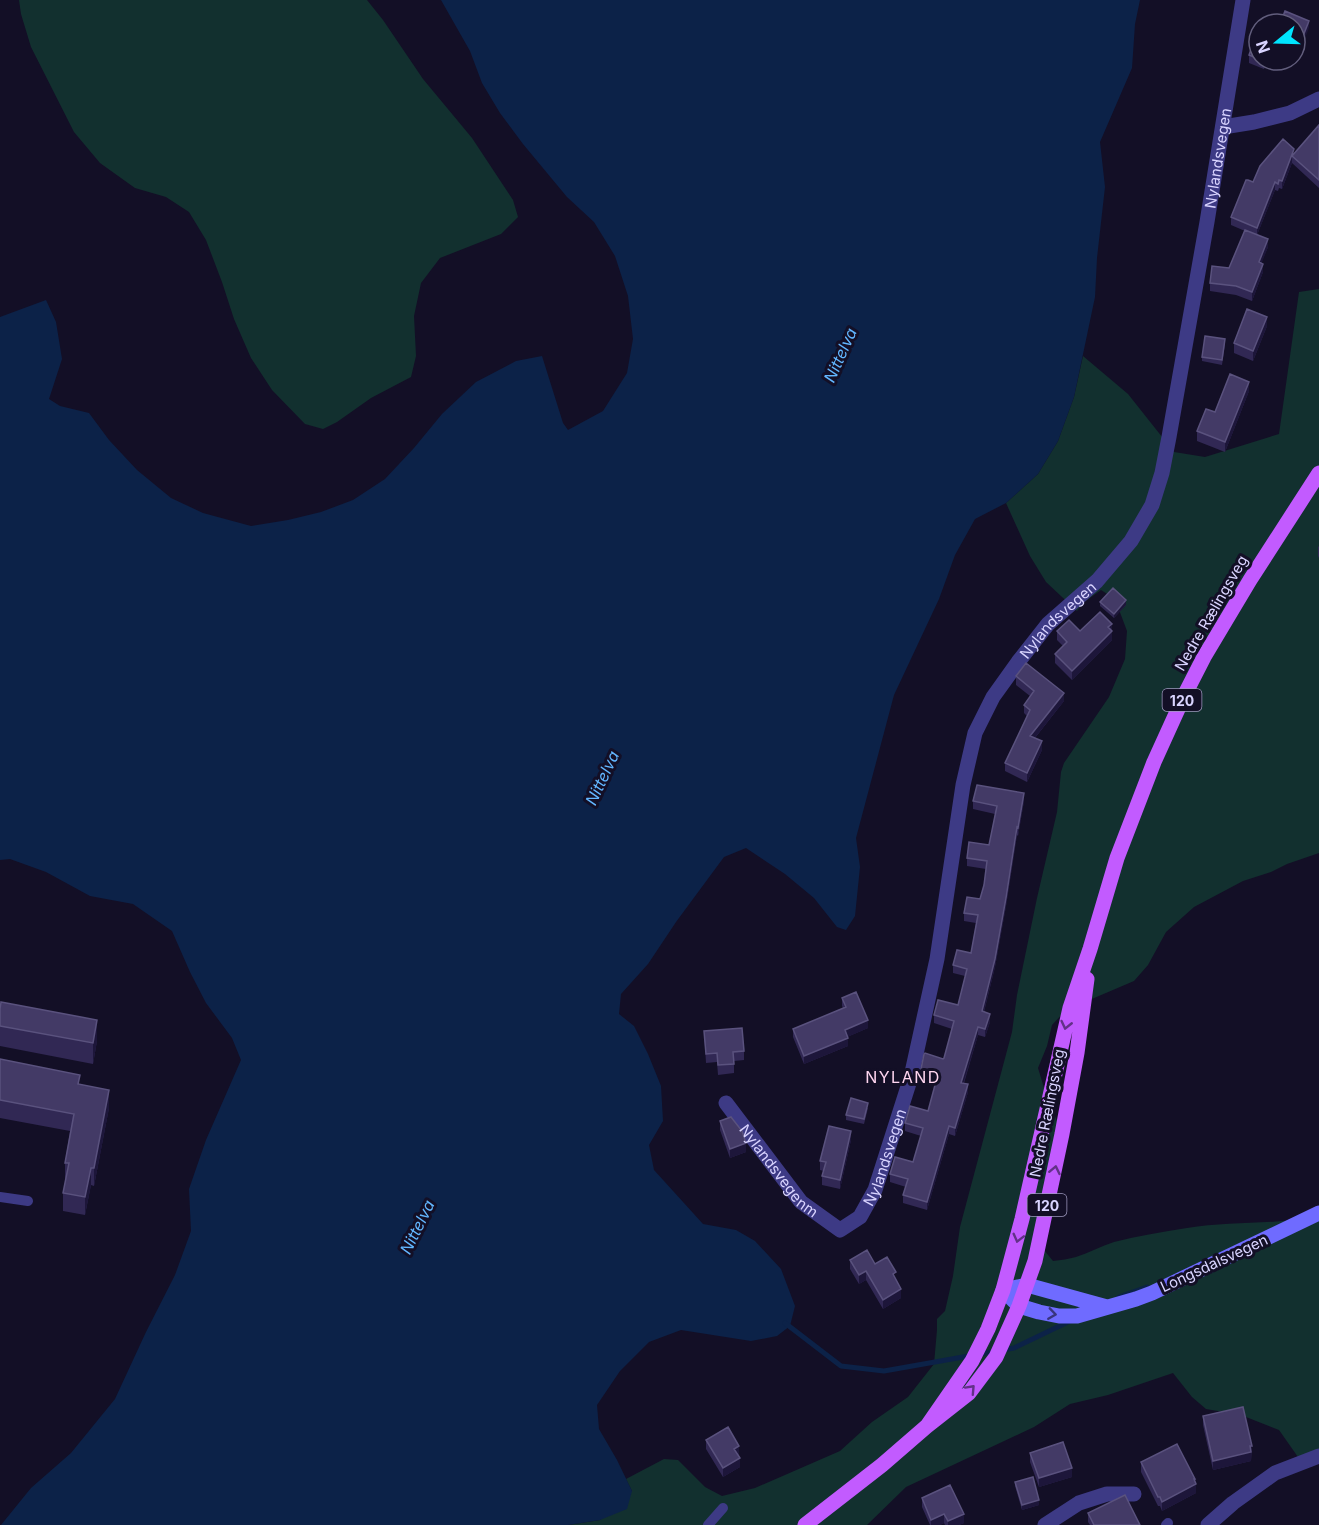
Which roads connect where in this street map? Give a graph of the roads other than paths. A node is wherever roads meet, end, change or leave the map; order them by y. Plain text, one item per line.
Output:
1 (1243, 0) edge
2 (1319, 99) edge
3 (1223, 127) junction
4 (1319, 472) edge
5 (1090, 949) junction
6 (726, 1103) dead end
7 (0, 1197) edge
8 (28, 1201) dead end
9 (1319, 1213) edge
10 (840, 1230) joint
11 (1027, 1285) junction
12 (1003, 1290) junction
13 (1019, 1306) junction
14 (1107, 1307) junction
15 (927, 1426) junction
16 (1319, 1456) edge
17 (1134, 1494) dead end
18 (723, 1508) dead end
19 (708, 1525) edge
20 (805, 1525) edge
21 (1045, 1525) edge
22 (1208, 1525) edge

1 - 3 street, Nylandsvegen
2 - 3 street
3 - 10 street, Nylandsvegen
4 - 5 main road, Nedre Rælingsveg / 120
11 -> 5 main road, Nedre Rælingsveg / 120
5 -> 12 main road, Nedre Rælingsveg / 120
6 - 10 street, Nylandsvegenm
7 - 8 lane
9 - 14 main road, Longsdalsvegen
11 - 12 main road
11 - 13 main road, Nedre Rælingsveg / 120
11 - 14 main road
12 - 13 main road, Longsdalsvegen
12 - 15 main road, Nedre Rælingsveg / 120
13 -> 14 main road, Longsdalsvegen
15 -> 13 main road, Nedre Rælingsveg / 120
15 - 20 main road, Nedre Rælingsveg / 120
16 - 22 street
17 - 21 street
18 - 19 lane

